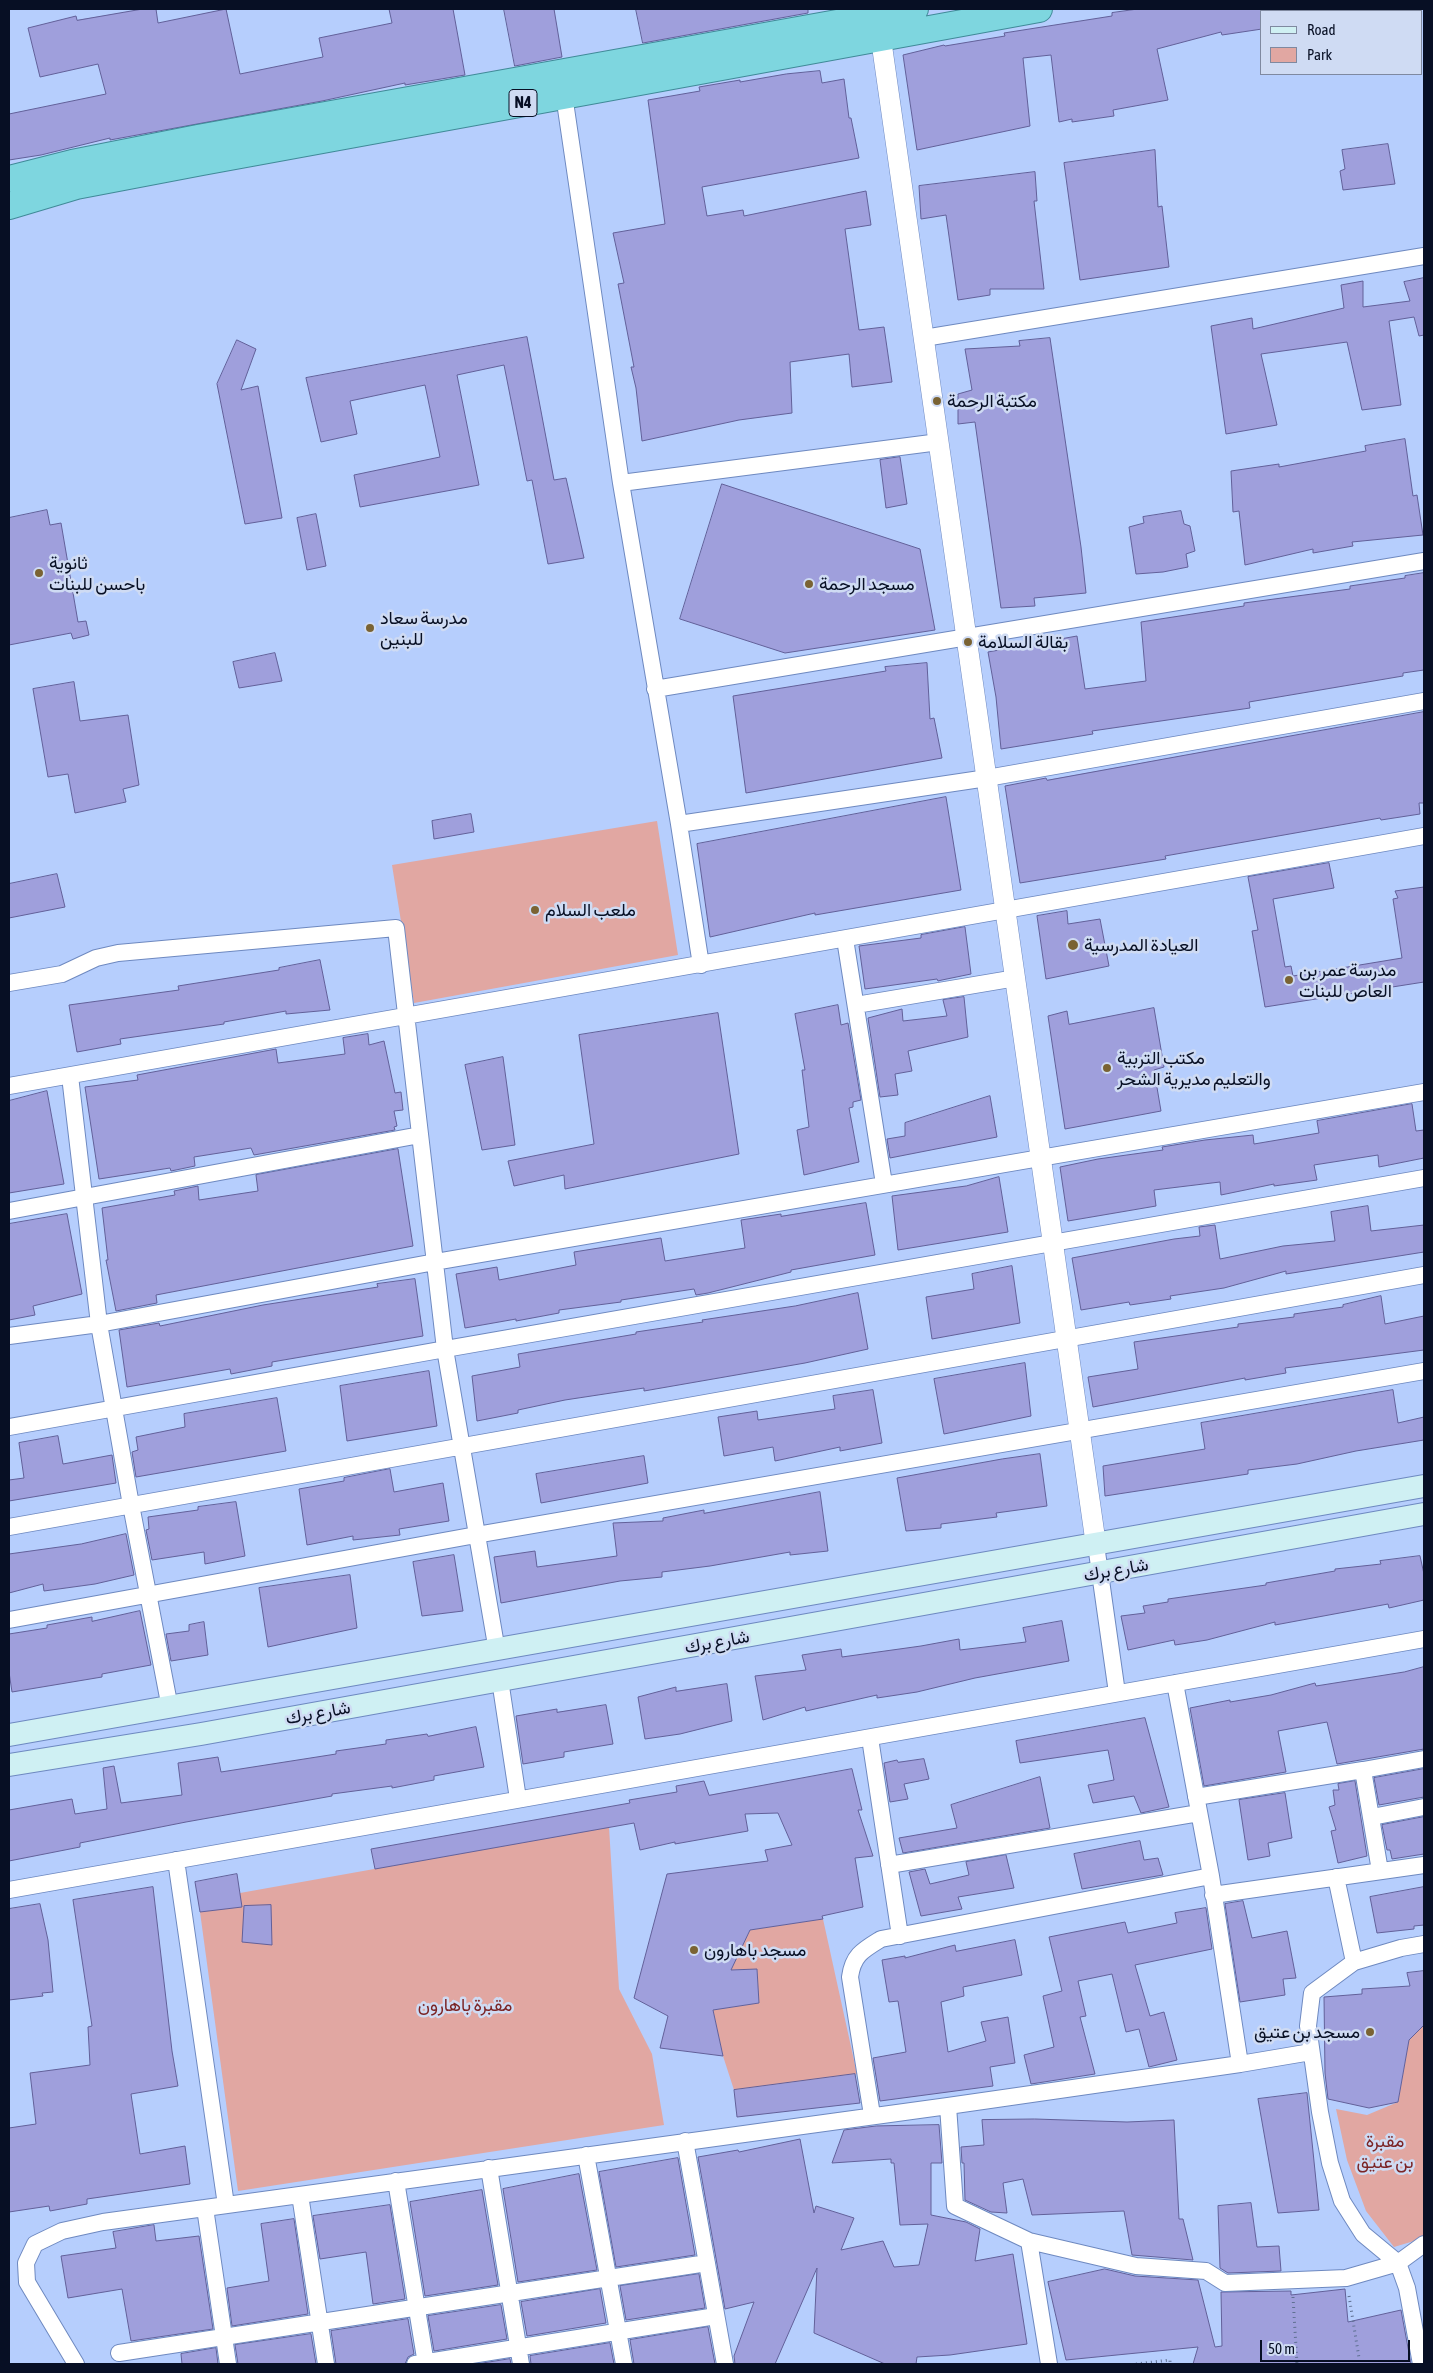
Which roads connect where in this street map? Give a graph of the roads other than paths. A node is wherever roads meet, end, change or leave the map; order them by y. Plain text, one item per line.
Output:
1 (915, 9) edge
2 (1039, 9) edge
3 (878, 20) edge
4 (564, 96) junction
5 (200, 150) junction
6 (9, 179) edge
7 (9, 206) edge
8 (1424, 256) edge
9 (924, 338) junction
10 (939, 442) junction
11 (620, 484) junction
12 (1424, 561) edge
13 (967, 638) junction
14 (655, 690) junction
15 (1424, 701) edge
16 (987, 778) junction
17 (679, 824) junction
18 (1424, 836) edge
19 (1006, 911) junction
20 (845, 939) junction
21 (701, 965) junction
22 (1016, 978) junction
23 (9, 983) edge
24 (856, 1006) junction
25 (406, 1015) junction
26 (70, 1076) junction
27 (9, 1086) edge
28 (1424, 1092) edge
29 (420, 1135) junction
30 (1041, 1156) junction
31 (1424, 1178) edge
32 (884, 1184) junction
33 (84, 1197) junction
34 (9, 1211) edge
35 (1053, 1243) junction
36 (435, 1262) junction
37 (1424, 1275) edge
38 (100, 1324) junction
39 (9, 1336) edge
40 (1067, 1339) junction
41 (445, 1349) junction
42 (1424, 1371) edge
43 (113, 1409) junction
44 (9, 1427) edge
45 (1080, 1430) junction
46 (460, 1447) junction
47 (1424, 1486) edge
48 (131, 1505) junction
49 (1424, 1514) edge
50 (9, 1526) edge
51 (476, 1535) junction
52 (1096, 1545) junction
53 (1100, 1573) junction
54 (148, 1595) junction
55 (9, 1620) edge
56 (1424, 1639) edge
57 (497, 1651) junction
58 (500, 1680) junction
59 (1175, 1683) junction
60 (1117, 1694) junction
61 (170, 1708) junction
62 (9, 1735) edge
63 (870, 1738) junction
64 (1424, 1759) edge
65 (9, 1765) edge
66 (1363, 1770) junction
67 (518, 1800) junction
68 (1198, 1805) junction
69 (1424, 1807) edge
70 (1372, 1817) junction
71 (176, 1860) junction
72 (889, 1865) junction
73 (1424, 1865) edge
74 (1380, 1871) junction
75 (1211, 1876) junction
76 (1336, 1877) junction
77 (9, 1890) edge
78 (1214, 1895) junction
79 (900, 1936) junction
80 (1424, 1944) edge
81 (1354, 1962) junction
82 (1311, 2052) junction
83 (1240, 2064) junction
84 (948, 2106) junction
85 (872, 2115) junction
86 (685, 2141) junction
87 (586, 2155) junction
88 (489, 2168) junction
89 (396, 2181) junction
90 (300, 2195) junction
91 (226, 2205) junction
92 (205, 2208) junction
93 (1029, 2242) junction
94 (1424, 2244) edge
95 (706, 2263) junction
96 (1398, 2263) junction
97 (608, 2278) junction
98 (510, 2294) junction
99 (417, 2308) junction
100 (716, 2316) junction
101 (320, 2323) junction
102 (618, 2331) junction
103 (224, 2338) junction
104 (518, 2348) junction
105 (119, 2353) dead end
106 (76, 2364) edge
107 (228, 2364) edge
108 (326, 2364) edge
109 (422, 2364) edge
110 (521, 2364) edge
111 (624, 2364) edge
112 (725, 2364) edge
113 (1049, 2364) edge
114 (1421, 2364) edge

1 - 3 highway, N4
2 - 3 highway, N4
3 - 4 highway, N4
3 - 5 highway, N4
3 - 9 street
4 - 5 highway, N4
4 - 11 street
5 - 6 highway, N4
5 - 7 highway, N4
8 - 9 street
9 - 10 street
10 - 11 street
10 - 13 street
11 - 14 street
12 - 13 street
13 - 14 street
13 - 16 street
14 - 17 street
15 - 16 street
16 - 17 street
16 - 19 street
17 - 21 street
18 - 19 street
19 - 20 street
19 - 22 street
20 - 21 street
20 - 24 street
21 - 25 street
22 - 24 street
22 - 30 street
23 - 25 street
24 - 32 street
25 - 26 street
25 - 29 street
26 - 27 street
26 - 33 street
28 - 30 street
29 - 33 street
29 - 36 street
30 - 32 street
30 - 35 street
31 - 35 street
32 - 36 street
33 - 34 street
33 - 38 street
35 - 40 street
35 - 41 street
36 - 38 street
36 - 41 street
37 - 40 street
38 - 39 street
38 - 43 street
40 - 45 street
40 - 46 street
41 - 43 street
41 - 46 street
42 - 45 street
43 - 44 street
43 - 48 street
45 - 51 street
45 - 52 street
46 - 48 street
46 - 51 street
47 - 52 main road, شارع برك
48 - 50 street
48 - 54 street
49 - 53 main road, شارع برك
51 - 54 street
51 - 57 street
52 - 53 street
52 - 57 main road, شارع برك
53 - 58 main road, شارع برك
53 - 60 street
54 - 55 street
54 - 61 street
56 - 59 street
57 - 61 main road, شارع برك
58 - 65 main road, شارع برك
58 - 67 street
59 - 60 street
59 - 68 street
60 - 63 street
61 - 62 main road, شارع برك
63 - 67 street
63 - 72 street
64 - 66 street
66 - 68 street
66 - 70 street
67 - 71 street
68 - 72 street
68 - 75 street
69 - 70 street
70 - 74 street
71 - 77 street
71 - 91 street
72 - 79 street
73 - 74 street
74 - 76 street
75 - 78 street
75 - 79 street
76 - 78 street
76 - 81 street
78 - 83 street
79 - 85 street
80 - 81 street
81 - 82 street
82 - 83 street
82 - 96 street
83 - 84 street
84 - 85 street
84 - 93 street
85 - 86 street
86 - 87 street
86 - 95 street
87 - 88 street
87 - 97 street
88 - 89 street
88 - 98 street
89 - 90 street
89 - 99 street
90 - 91 street
90 - 101 street
91 - 92 street
92 - 103 street
92 - 106 street
93 - 96 street
93 - 113 street
94 - 96 street
95 - 97 street
95 - 100 street
96 - 114 street
97 - 98 street
97 - 102 street
98 - 99 street
98 - 104 street
99 - 101 street
99 - 109 street
100 - 102 street
100 - 112 street
101 - 103 street
101 - 108 street
102 - 104 street
102 - 111 street
103 - 105 street
103 - 107 street
104 - 109 street
104 - 110 street

